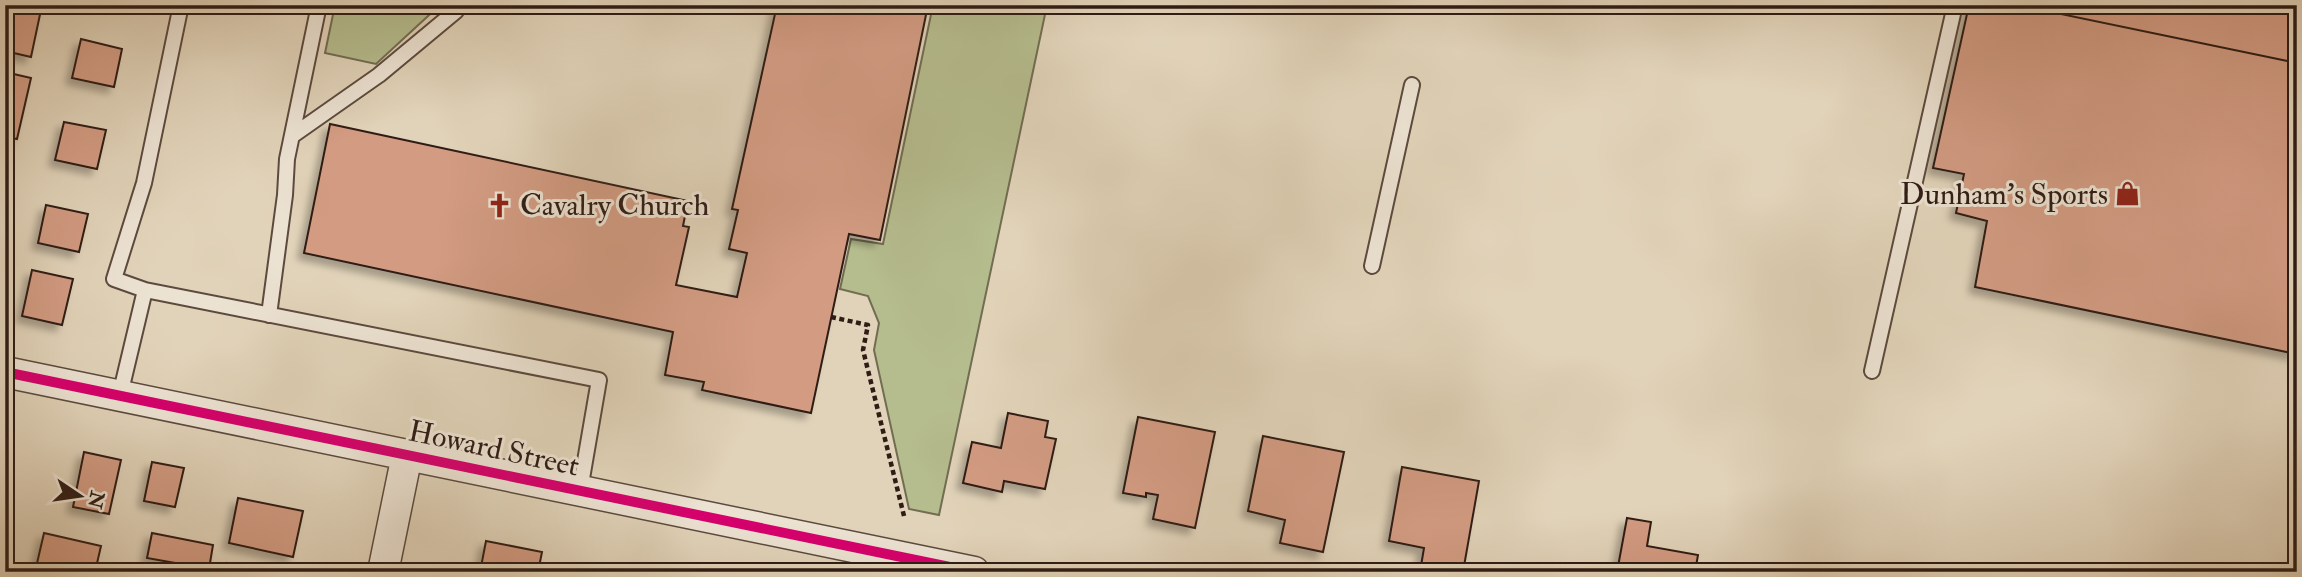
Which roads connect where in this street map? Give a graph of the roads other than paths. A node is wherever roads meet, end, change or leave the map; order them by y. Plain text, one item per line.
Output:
1 (181, 5) edge
2 (318, 5) edge
3 (460, 5) edge
4 (1955, 5) edge
5 (1412, 85) dead end
6 (292, 136) junction
7 (1373, 266) dead end
8 (145, 290) junction
9 (269, 315) junction
10 (1872, 371) dead end
11 (5, 372) edge
12 (120, 396) junction
13 (407, 455) junction
14 (580, 490) junction
15 (937, 568) edge
16 (383, 572) edge
17 (974, 572) edge

1 - 8 lane
2 - 6 lane
3 - 6 lane
4 - 10 lane
5 - 7 lane
6 - 9 lane
8 - 9 lane
8 - 12 lane
9 - 14 lane
11 - 12 street, Howard Street
12 - 13 street, Howard Street
13 - 14 street, Howard Street
13 - 16 street
14 - 15 street, Howard Street
15 - 17 street, Howard Street

